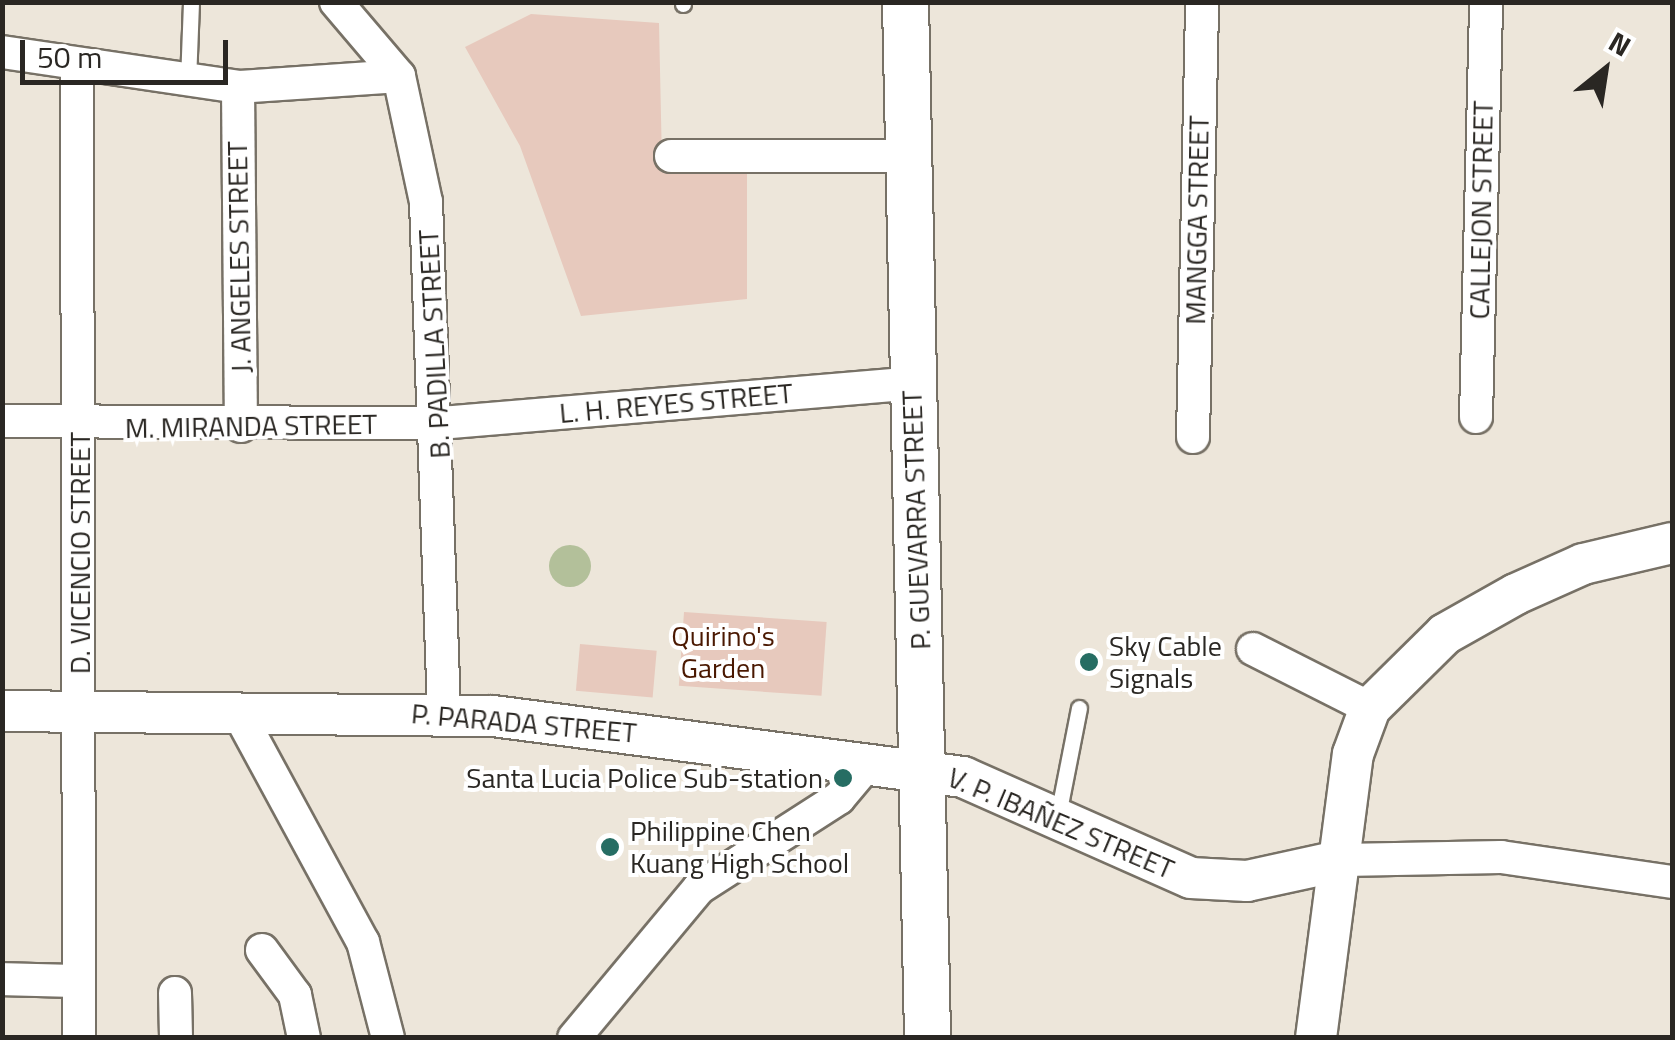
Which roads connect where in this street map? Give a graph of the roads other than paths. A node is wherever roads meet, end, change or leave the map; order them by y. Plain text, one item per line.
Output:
1 (191, 2) edge
2 (336, 2) edge
3 (1202, 2) edge
4 (1486, 2) edge
5 (901, 15) edge
6 (2, 52) edge
7 (77, 70) junction
8 (399, 76) junction
9 (188, 82) junction
10 (238, 87) junction
11 (672, 156) dead end
12 (903, 156) junction
13 (912, 383) junction
14 (1476, 418) dead end
15 (2, 421) edge
16 (440, 423) junction
17 (241, 426) junction
18 (81, 428) junction
19 (1193, 437) dead end
20 (1666, 548) edge
21 (1253, 649) dead end
22 (1079, 708) dead end
23 (1370, 708) junction
24 (2, 711) edge
25 (79, 711) junction
26 (444, 711) junction
27 (238, 712) junction
28 (870, 762) junction
29 (924, 768) junction
30 (1058, 819) junction
31 (1343, 860) junction
32 (1672, 882) edge
33 (262, 950) dead end
34 (2, 978) edge
35 (78, 980) junction
36 (175, 993) dead end
37 (79, 1038) edge
38 (176, 1038) edge
39 (304, 1038) edge
40 (388, 1038) edge
41 (574, 1038) edge
42 (927, 1038) edge
43 (1316, 1038) edge

1 - 9 lane
2 - 8 street, B. PADILLA STREET
3 - 19 street, MANGGA STREET
4 - 14 street, CALLEJON STREET
5 - 12 main road, P. GUEVARRA STREET
6 - 7 street
7 - 9 street
7 - 18 street, D. VICENCIO STREET
8 - 10 street
8 - 16 street, B. PADILLA STREET
9 - 10 street
10 - 17 street, J. ANGELES STREET
11 - 12 street
12 - 13 main road, P. GUEVARRA STREET
13 - 16 street, L. H. REYES STREET
13 - 29 main road, P. GUEVARRA STREET
15 - 18 street, M. MIRANDA STREET
16 - 17 street, M. MIRANDA STREET
16 - 26 street, B. PADILLA STREET
17 - 18 street, M. MIRANDA STREET
18 - 25 street, D. VICENCIO STREET
20 - 23 street
21 - 23 street
22 - 30 lane
23 - 31 street
24 - 25 street, P. PARADA STREET
25 - 27 street, P. PARADA STREET
25 - 35 street, D. VICENCIO STREET
26 - 27 street, P. PARADA STREET
26 - 28 street, P. PARADA STREET
27 - 40 street
28 - 29 street, P. PARADA STREET
28 - 41 street
29 - 30 street, V. P. IBAÑEZ STREET
29 - 42 main road, P. GUEVARRA STREET
30 - 31 street, V. P. IBAÑEZ STREET
31 - 32 street, V. P. IBAÑEZ STREET
31 - 43 street
33 - 39 street
34 - 35 street
35 - 37 street, D. VICENCIO STREET
36 - 38 street

